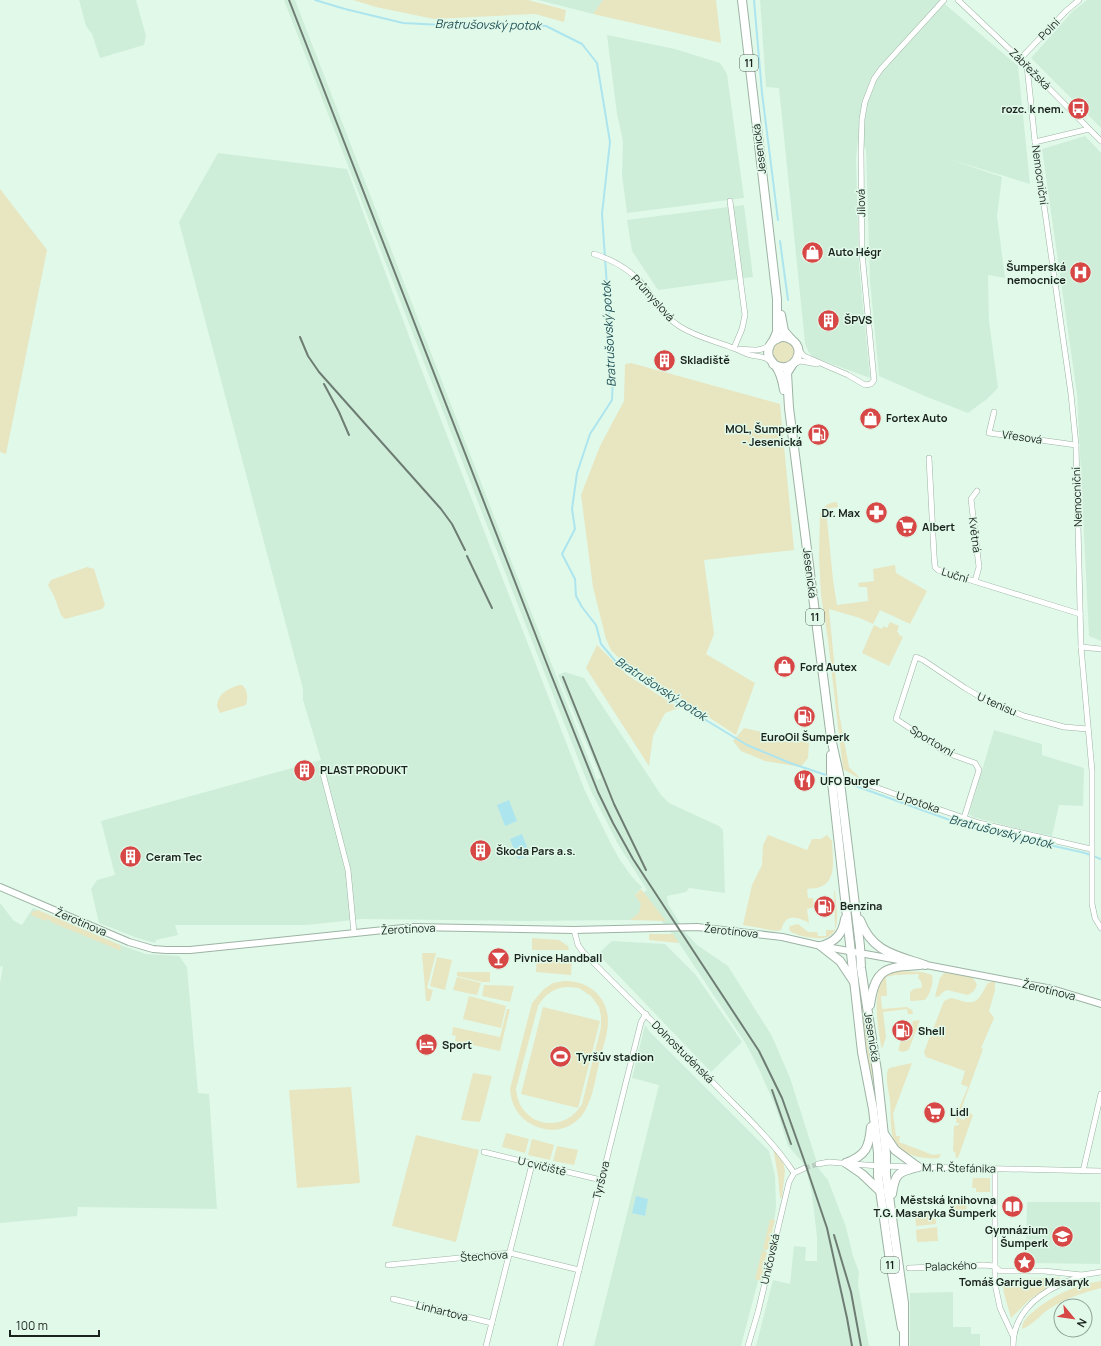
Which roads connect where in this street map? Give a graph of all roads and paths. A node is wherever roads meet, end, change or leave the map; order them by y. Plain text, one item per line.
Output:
1 (742, 0) edge
2 (944, 0) edge
3 (958, 0) edge
4 (1079, 0) edge
5 (1020, 58) junction
6 (1027, 66) junction
7 (1089, 129) junction
8 (1101, 141) edge
9 (1035, 142) junction
10 (730, 202) dead end
11 (597, 255) dead end
12 (777, 299) junction
13 (792, 340) junction
14 (772, 342) junction
15 (734, 348) junction
16 (798, 348) junction
17 (772, 363) junction
18 (792, 365) junction
19 (828, 367) junction
20 (789, 408) junction
21 (994, 412) dead end
22 (1076, 445) junction
23 (929, 458) dead end
24 (977, 491) dead end
25 (975, 581) junction
26 (1080, 614) junction
27 (1081, 647) junction
28 (1101, 649) edge
29 (916, 657) joint
30 (1088, 728) junction
31 (831, 738) junction
32 (322, 770) dead end
33 (861, 782) dead end
34 (964, 818) junction
35 (1091, 853) junction
36 (0, 887) edge
37 (846, 908) junction
38 (855, 908) junction
39 (1101, 928) edge
40 (574, 930) junction
41 (354, 933) junction
42 (821, 946) junction
43 (852, 952) junction
44 (860, 954) junction
45 (925, 965) junction
46 (855, 985) junction
47 (1101, 1004) edge
48 (646, 1014) junction
49 (868, 1015) junction
50 (1101, 1094) edge
51 (873, 1109) junction
52 (883, 1132) junction
53 (484, 1152) dead end
54 (846, 1163) junction
55 (532, 1164) junction
56 (818, 1164) tunnel mouth
57 (882, 1166) junction
58 (918, 1167) junction
59 (805, 1168) tunnel mouth
60 (995, 1169) junction
61 (1083, 1171) junction
62 (1101, 1171) edge
63 (794, 1173) junction
64 (601, 1180) junction
65 (881, 1192) junction
66 (890, 1203) junction
67 (510, 1253) junction
68 (388, 1265) dead end
69 (994, 1266) junction
70 (909, 1268) dead end
71 (579, 1270) junction
72 (1101, 1272) edge
73 (1082, 1274) junction
74 (393, 1299) dead end
75 (492, 1323) junction
76 (1013, 1336) junction
77 (904, 1337) junction
78 (486, 1346) edge
79 (560, 1346) edge
80 (748, 1346) edge
81 (904, 1346) edge
82 (1013, 1346) edge

1 - 12 main road, Jesenická / 11
2 - 19 street, Jílová
3 - 5 street, Zábřežská
4 - 5 street, Polní
5 - 6 street, Zábřežská
6 - 7 street, Zábřežská
6 - 9 street, Nemocniční
7 - 8 street, Zábřežská
7 - 9 street
9 - 22 street, Nemocniční
10 - 15 street
11 - 15 street, Průmyslová
12 - 13 main road, Jesenická / 11
12 - 14 main road, Jesenická / 11
13 - 14 main road
13 - 16 main road, Jesenická / 11
14 - 15 street, Průmyslová
14 - 17 main road, Jesenická / 11
15 - 17 street, Průmyslová
16 - 18 main road, Jesenická / 11
16 - 19 street, Jílová
17 - 18 main road
17 - 20 main road, Jesenická / 11
18 - 19 street, Jílová
18 - 20 main road, Jesenická / 11
20 - 31 main road, Jesenická / 11
21 - 22 street, Vřesová
22 - 26 street, Nemocniční
23 - 25 street, Luční
24 - 25 street, Květná
25 - 26 street, Luční
26 - 27 street, Nemocniční
27 - 28 street
27 - 30 street, Nemocniční
29 - 30 street, U tenisu
29 - 34 street, Sportovní
30 - 35 street, Nemocniční
31 - 37 main road, Jesenická / 11
31 - 38 main road, Jesenická / 11
32 - 41 street
33 - 34 street, U potoka
34 - 35 street, U potoka
35 - 39 street, Nemocniční
36 - 41 street, Žerotínova
37 - 42 main road
37 - 43 main road, Jesenická / 11
38 - 44 main road, Jesenická / 11
38 - 45 main road
40 - 41 street, Žerotínova
40 - 42 street, Žerotínova
40 - 48 street, Dolnostudénská
42 - 43 street, Žerotínova
42 - 46 main road
43 - 44 street, Žerotínova
43 - 46 main road, Jesenická / 11
44 - 45 street, Žerotínova
44 - 49 main road, Jesenická / 11
45 - 47 street, Žerotínova
45 - 49 main road
46 - 51 main road, Jesenická / 11
48 - 63 street, Dolnostudénská
48 - 64 street, Tyršova
49 - 52 main road, Jesenická / 11
50 - 61 street
51 - 54 main road
51 - 57 main road, Jesenická / 11
52 - 57 main road, Jesenická / 11
52 - 58 main road
53 - 55 street, U cvičiště
54 - 56 street, M. R. Štefánika
54 - 57 street, M. R. Štefánika
54 - 65 main road
55 - 64 street, U cvičiště
55 - 67 street
57 - 58 street, M. R. Štefánika
57 - 65 main road, Jesenická / 11
57 - 66 main road, Jesenická / 11
58 - 60 street, M. R. Štefánika
58 - 66 main road
59 - 63 street
60 - 61 street, M. R. Štefánika
60 - 69 street
61 - 62 street, M. R. Štefánika
63 - 80 street, Uničovská
64 - 71 street, Tyršova
65 - 77 main road, Jesenická / 11
66 - 77 main road, Jesenická / 11
67 - 68 street, Štechova
67 - 71 street, Štechova
67 - 75 street
69 - 70 street, Palackého
69 - 73 street, Palackého
69 - 76 street
71 - 79 street, Tyršova
72 - 73 street
73 - 76 street
74 - 75 street, Linhartova
75 - 78 street
76 - 82 street
77 - 81 main road, Jesenická / 11

